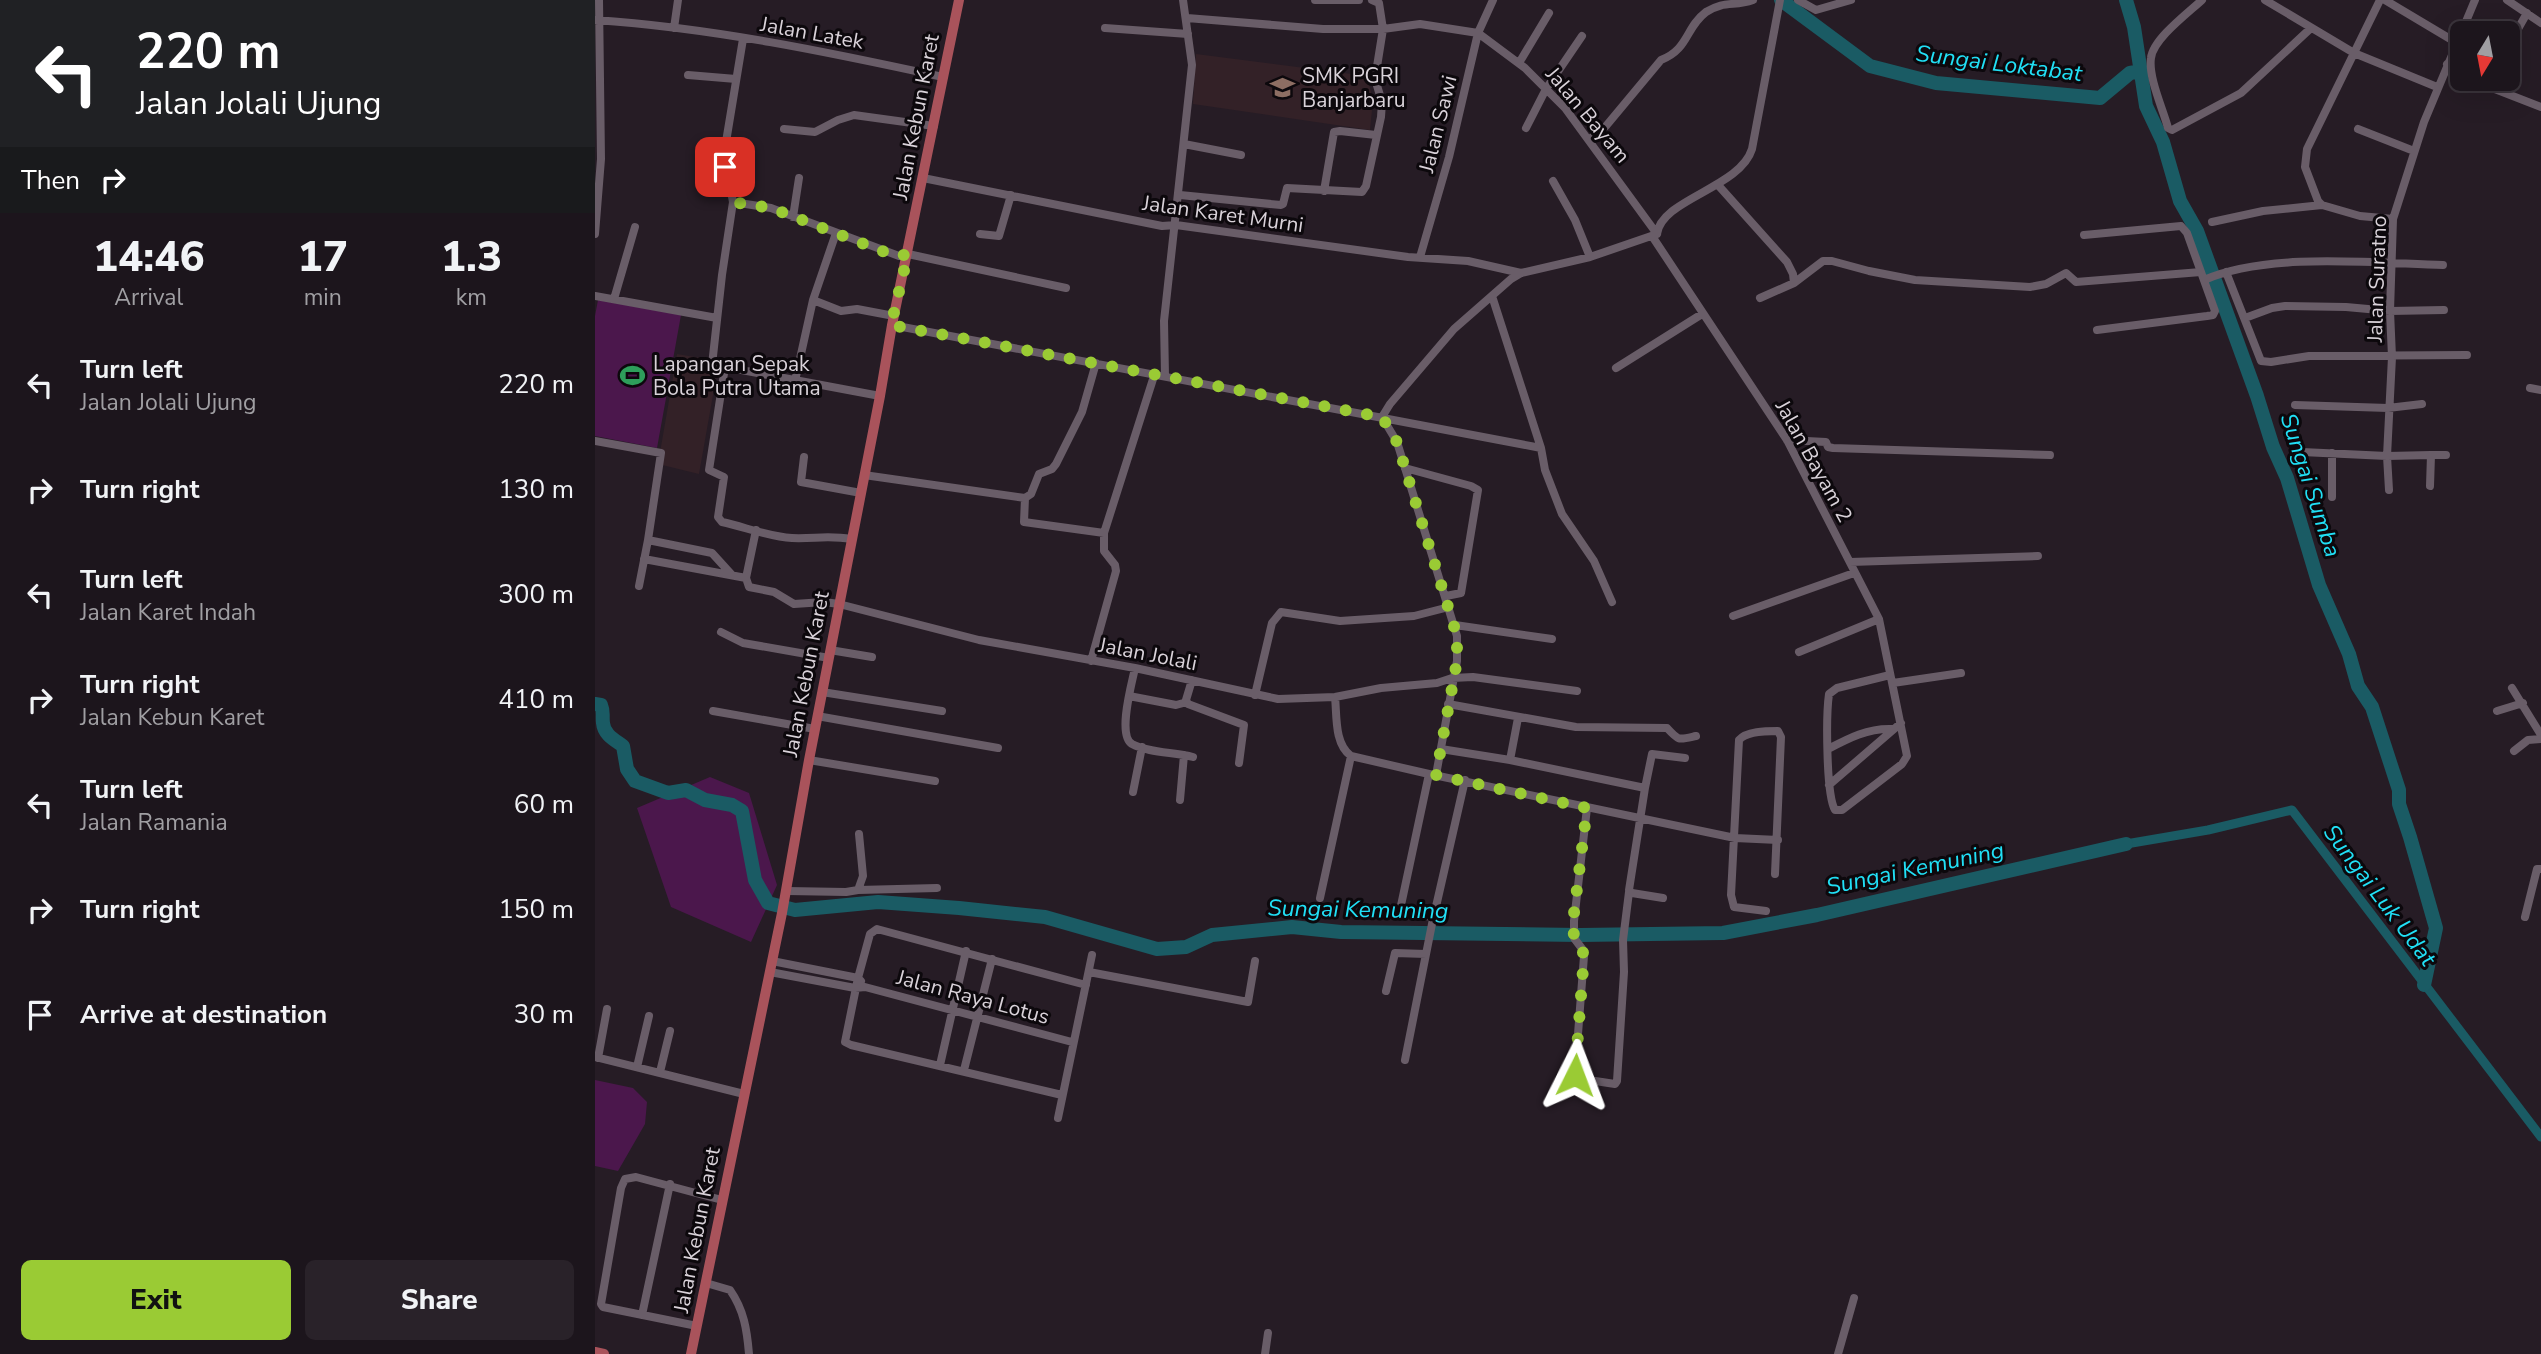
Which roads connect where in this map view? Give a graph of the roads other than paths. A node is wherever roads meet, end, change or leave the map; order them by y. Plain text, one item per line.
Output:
1 (599, 0) edge
2 (678, 0) edge
3 (959, 0) edge
4 (1183, 0) edge
5 (1315, 0) edge
6 (1359, 0) edge
7 (1372, 0) edge
8 (1493, 0) edge
9 (1753, 0) edge
10 (1798, 0) edge
11 (1851, 0) edge
12 (2202, 0) edge
13 (2265, 0) edge
14 (2379, 0) edge
15 (2385, 0) edge
16 (2475, 0) edge
17 (2507, 0) edge
18 (1779, 3) edge
19 (1549, 13) dead end
20 (2526, 13) junction
21 (1187, 18) junction
22 (597, 21) edge
23 (2466, 21) edge
24 (2541, 23) edge
25 (2520, 24) edge
26 (674, 28) junction
27 (1105, 28) dead end
28 (2311, 28) junction
29 (1383, 29) junction
30 (1478, 33) junction
31 (1188, 34) junction
32 (1582, 36) dead end
33 (743, 39) junction
34 (2450, 39) edge
35 (2354, 53) junction
36 (2450, 58) edge
37 (1519, 63) junction
38 (2447, 64) junction
39 (2450, 66) edge
40 (688, 75) dead end
41 (943, 77) junction
42 (737, 79) junction
43 (2437, 88) junction
44 (1546, 89) junction
45 (2500, 91) edge
46 (2541, 107) edge
47 (934, 126) junction
48 (1526, 128) dead end
49 (784, 129) dead end
50 (2358, 129) dead end
51 (1376, 135) junction
52 (598, 136) edge
53 (1590, 139) junction
54 (1184, 144) junction
55 (2414, 151) junction
56 (1241, 155) dead end
57 (799, 178) dead end
58 (923, 178) junction
59 (1553, 181) dead end
60 (1718, 185) junction
61 (1324, 191) junction
62 (1011, 195) junction
63 (1180, 195) junction
64 (733, 202) junction
65 (2322, 205) junction
66 (793, 217) junction
67 (2393, 219) junction
68 (2212, 222) dead end
69 (1175, 225) junction
70 (635, 227) dead end
71 (836, 233) junction
72 (595, 234) edge
73 (980, 234) dead end
74 (1654, 235) junction
75 (2084, 235) dead end
76 (908, 254) junction
77 (1420, 257) junction
78 (1590, 257) junction
79 (2392, 264) junction
80 (2443, 265) dead end
81 (1521, 273) junction
82 (2224, 273) junction
83 (2204, 276) junction
84 (1794, 283) junction
85 (1066, 288) dead end
86 (595, 296) edge
87 (1492, 296) junction
88 (1760, 298) dead end
89 (614, 299) junction
90 (813, 300) junction
91 (2444, 310) dead end
92 (2390, 312) junction
93 (1702, 314) junction
94 (717, 318) junction
95 (2245, 318) junction
96 (893, 321) junction
97 (2097, 330) dead end
98 (2467, 355) dead end
99 (2392, 357) junction
100 (1096, 363) junction
101 (725, 366) junction
102 (1616, 368) dead end
103 (1154, 376) junction
104 (1165, 376) junction
105 (795, 381) junction
106 (2530, 388) dead end
107 (2541, 390) edge
108 (880, 396) junction
109 (2421, 404) dead end
110 (2295, 405) dead end
111 (2388, 408) junction
112 (1382, 417) junction
113 (1787, 440) junction
114 (595, 441) edge
115 (1541, 448) junction
116 (2302, 452) dead end
117 (2332, 453) junction
118 (2050, 455) dead end
119 (2431, 455) junction
120 (2446, 455) dead end
121 (2387, 456) junction
122 (804, 457) dead end
123 (1405, 468) junction
124 (864, 475) junction
125 (2430, 486) dead end
126 (2389, 490) dead end
127 (860, 493) junction
128 (2332, 497) dead end
129 (1025, 498) junction
130 (756, 530) junction
131 (1104, 533) junction
132 (851, 539) junction
133 (648, 540) junction
134 (2038, 556) dead end
135 (644, 559) junction
136 (1850, 562) junction
137 (1854, 573) junction
138 (731, 575) junction
139 (746, 578) junction
140 (639, 586) dead end
141 (1446, 596) junction
142 (1612, 602) dead end
143 (839, 604) junction
144 (1449, 607) junction
145 (1733, 616) dead end
146 (1879, 619) junction
147 (1455, 625) junction
148 (721, 632) dead end
149 (1552, 639) dead end
150 (1799, 652) dead end
151 (829, 654) junction
152 (871, 657) dead end
153 (1091, 661) junction
154 (1135, 668) junction
155 (1961, 673) dead end
156 (1452, 678) junction
157 (1892, 679) junction
158 (1192, 680) junction
159 (2512, 688) dead end
160 (1577, 691) dead end
161 (822, 692) junction
162 (1255, 695) junction
163 (1129, 696) junction
164 (1335, 697) junction
165 (1187, 702) junction
166 (2523, 703) junction
167 (1448, 704) junction
168 (713, 711) dead end
169 (942, 711) dead end
170 (2497, 711) dead end
171 (817, 716) junction
172 (1518, 718) junction
173 (1901, 723) junction
174 (815, 729) junction
175 (1892, 729) junction
176 (1696, 736) dead end
177 (2541, 737) edge
178 (1142, 747) junction
179 (998, 748) dead end
180 (1441, 749) junction
181 (1828, 749) junction
182 (2514, 751) dead end
183 (1351, 755) junction
184 (1685, 758) dead end
185 (809, 760) junction
186 (1510, 760) junction
187 (1238, 763) dead end
188 (1432, 775) junction
189 (1465, 780) junction
190 (935, 781) dead end
191 (1829, 785) junction
192 (1645, 788) junction
193 (1133, 792) dead end
194 (1179, 800) dead end
195 (1587, 808) junction
196 (1641, 818) junction
197 (859, 834) dead end
198 (1735, 838) junction
199 (1778, 840) junction
200 (2541, 869) edge
201 (1775, 874) dead end
202 (937, 888) dead end
203 (858, 890) junction
204 (1629, 891) junction
205 (786, 895) junction
206 (1320, 898) dead end
207 (1663, 898) dead end
208 (1766, 911) dead end
209 (2525, 917) dead end
210 (1433, 921) junction
211 (966, 951) junction
212 (1426, 954) junction
213 (1092, 955) dead end
214 (992, 959) junction
215 (1255, 961) dead end
216 (771, 967) junction
217 (1089, 971) junction
218 (858, 978) junction
219 (1086, 985) junction
220 (860, 988) junction
221 (1386, 991) dead end
222 (607, 1009) dead end
223 (953, 1009) junction
224 (977, 1015) junction
225 (649, 1016) dead end
226 (670, 1031) dead end
227 (1072, 1042) junction
228 (596, 1058) edge
229 (1405, 1060) dead end
230 (940, 1065) junction
231 (637, 1067) junction
232 (964, 1070) junction
233 (660, 1072) junction
234 (744, 1094) junction
235 (1062, 1096) junction
236 (1058, 1118) dead end
237 (670, 1184) junction
238 (722, 1200) junction
239 (706, 1283) junction
240 (1854, 1298) dead end
241 (642, 1315) junction
242 (697, 1326) junction
243 (1268, 1333) dead end
244 (595, 1352) edge
245 (604, 1354) edge
246 (691, 1354) edge
247 (749, 1354) edge
248 (1265, 1354) edge
249 (1838, 1354) edge

1 - 22 street
2 - 26 street
3 - 41 main road, Jalan Kebun Karet
4 - 21 street
5 - 6 street
7 - 29 street
8 - 30 street, Jalan Sawi
9 - 53 street
10 - 11 street
12 - 28 street
13 - 28 street
14 - 35 street
15 - 34 street
16 - 23 street, Jalan Suratno
17 - 20 street
18 - 60 street
19 - 37 street
20 - 24 street
20 - 25 street
21 - 29 street
21 - 31 street
22 - 26 street, Jalan Latek
22 - 52 street
26 - 33 street, Jalan Latek
27 - 31 street
28 - 35 street
29 - 30 street
29 - 51 street
30 - 37 street, Jalan Bayam
30 - 77 street, Jalan Sawi
31 - 54 street
32 - 44 street
33 - 41 street, Jalan Latek
33 - 42 street
35 - 43 street
35 - 65 street
36 - 38 street, Jalan Suratno
37 - 44 street, Jalan Bayam
38 - 39 street
38 - 43 street, Jalan Suratno
40 - 42 street
41 - 47 main road, Jalan Kebun Karet
42 - 64 street
43 - 55 street, Jalan Suratno
44 - 48 street
44 - 53 street, Jalan Bayam
45 - 46 street
47 - 49 street
47 - 58 main road, Jalan Kebun Karet
50 - 55 street
51 - 61 street
51 - 61 street
52 - 72 street
53 - 74 street, Jalan Bayam
54 - 56 street
54 - 63 street
55 - 67 street, Jalan Suratno
57 - 66 street
58 - 62 street, Jalan Karet Murni
58 - 76 main road, Jalan Kebun Karet
59 - 78 street
60 - 74 street
60 - 84 street
61 - 63 street
62 - 69 street, Jalan Karet Murni
62 - 73 street
63 - 69 street
64 - 66 street
64 - 94 street
65 - 67 street
65 - 68 street
66 - 71 street
67 - 79 street, Jalan Suratno
69 - 77 street, Jalan Karet Murni
69 - 104 street
70 - 89 street
71 - 76 street
71 - 90 street
74 - 78 street
74 - 93 street, Jalan Bayam 2
75 - 83 street
76 - 85 street
76 - 96 main road, Jalan Kebun Karet
77 - 81 street, Jalan Karet Murni
78 - 81 street
79 - 80 street
79 - 82 street
79 - 92 street, Jalan Suratno
81 - 87 street
82 - 83 street
82 - 95 street
83 - 84 street
83 - 97 street
84 - 88 street
86 - 89 street
87 - 112 street
87 - 115 street
89 - 94 street
90 - 96 street
90 - 105 street
91 - 92 street
92 - 95 street
92 - 99 street, Jalan Suratno
93 - 102 street
93 - 113 street, Jalan Bayam 2
94 - 101 street
95 - 99 street
96 - 100 street
96 - 108 main road, Jalan Kebun Karet
98 - 99 street
99 - 111 street, Jalan Suratno
100 - 103 street
100 - 129 street
101 - 105 street
101 - 130 street
103 - 104 street
103 - 131 street
104 - 112 street
105 - 108 street
106 - 107 street
108 - 124 main road, Jalan Kebun Karet
109 - 111 street
110 - 111 street
111 - 121 street, Jalan Suratno
112 - 115 street
112 - 123 street
113 - 118 street
113 - 136 street, Jalan Bayam 2
114 - 133 street
115 - 142 street
116 - 117 street
117 - 121 street
117 - 128 street
119 - 120 street
119 - 121 street
119 - 125 street
121 - 126 street, Jalan Suratno
122 - 127 street
123 - 141 street
123 - 141 street
124 - 127 main road, Jalan Kebun Karet
124 - 129 street
127 - 132 main road, Jalan Kebun Karet
129 - 131 street
130 - 132 street
130 - 139 street
131 - 153 street
132 - 143 main road, Jalan Kebun Karet
133 - 135 street
133 - 138 street
134 - 136 street
135 - 138 street
135 - 140 street
136 - 137 street, Jalan Bayam 2
137 - 145 street
137 - 146 street, Jalan Bayam 2
138 - 139 street
139 - 143 street, Jalan Jolali
141 - 144 street
143 - 151 main road, Jalan Kebun Karet
143 - 153 street, Jalan Jolali
144 - 147 street
144 - 162 street
146 - 150 street
146 - 157 street, Jalan Bayam 2
147 - 149 street
147 - 156 street
148 - 151 street
151 - 152 street
151 - 161 main road, Jalan Kebun Karet
153 - 154 street, Jalan Jolali
154 - 158 street, Jalan Jolali
154 - 163 street
155 - 157 street
156 - 160 street, Jalan Jolali
156 - 164 street, Jalan Jolali
156 - 167 street
157 - 173 street, Jalan Bayam 2
157 - 181 street
158 - 162 street, Jalan Jolali
158 - 165 street
159 - 166 street
161 - 169 street
161 - 171 main road, Jalan Kebun Karet
162 - 164 street, Jalan Jolali
163 - 165 street
163 - 178 street
164 - 183 street
165 - 187 street
166 - 170 street
166 - 177 street
167 - 172 street
167 - 180 street
168 - 174 street
171 - 174 main road, Jalan Kebun Karet
171 - 179 street
172 - 176 street
172 - 186 street
173 - 175 street
173 - 191 street, Jalan Bayam 2
174 - 185 main road, Jalan Kebun Karet
175 - 181 street
175 - 191 street
177 - 182 street
178 - 193 street
178 - 194 street
180 - 186 street
180 - 188 street
181 - 191 street
183 - 188 street
183 - 206 street
184 - 192 street
185 - 190 street
185 - 205 main road, Jalan Kebun Karet
186 - 192 street
188 - 189 street
188 - 210 street
189 - 195 street
189 - 210 street
192 - 196 street
195 - 196 street
195 - 204 street
196 - 198 street
196 - 204 street
197 - 203 street
198 - 199 street
198 - 199 street
198 - 208 street
199 - 201 street
200 - 209 street
202 - 203 street
203 - 205 street
204 - 207 street
205 - 216 main road, Jalan Kebun Karet
210 - 212 street
211 - 214 street
211 - 218 street
211 - 223 street
212 - 221 street
212 - 229 street
213 - 217 street
214 - 219 street
214 - 224 street
215 - 217 street
216 - 218 street
216 - 220 street, Jalan Raya Lotus
216 - 234 main road, Jalan Kebun Karet
217 - 219 street
218 - 220 street
219 - 227 street
220 - 223 street, Jalan Raya Lotus
220 - 230 street
222 - 228 street
223 - 224 street, Jalan Raya Lotus
223 - 230 street
224 - 227 street, Jalan Raya Lotus
224 - 232 street
225 - 231 street
226 - 233 street
227 - 235 street
228 - 231 street
230 - 232 street
231 - 233 street
232 - 235 street
233 - 234 street
234 - 238 main road, Jalan Kebun Karet
235 - 236 street
237 - 238 street
237 - 241 street
237 - 241 street
238 - 239 main road, Jalan Kebun Karet
239 - 242 main road, Jalan Kebun Karet
239 - 247 street
240 - 249 street
241 - 242 street
242 - 246 main road, Jalan Kebun Karet
243 - 248 street
244 - 245 main road

